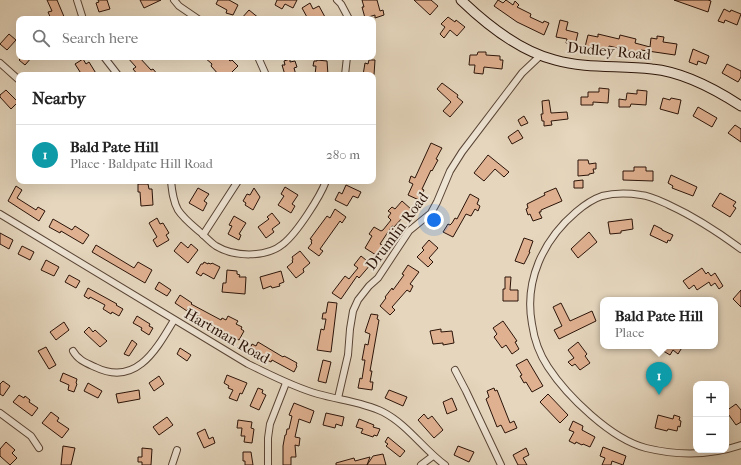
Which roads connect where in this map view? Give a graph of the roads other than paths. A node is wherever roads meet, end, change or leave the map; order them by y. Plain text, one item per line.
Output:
1 (77, 0) edge
2 (174, 0) edge
3 (337, 0) edge
4 (461, 0) edge
5 (82, 16) edge
6 (194, 16) edge
7 (347, 16) edge
8 (541, 56) junction
9 (106, 60) edge
10 (259, 60) edge
11 (347, 60) edge
12 (0, 63) edge
13 (116, 72) edge
14 (265, 72) edge
15 (345, 72) edge
16 (16, 77) edge
17 (741, 106) edge
18 (171, 184) edge
19 (236, 184) edge
20 (324, 184) edge
21 (0, 214) edge
22 (203, 235) junction
23 (741, 249) edge
24 (174, 320) junction
25 (72, 351) dead end
26 (455, 370) dead end
27 (286, 383) junction
28 (338, 398) junction
29 (0, 413) edge
30 (741, 445) edge
31 (39, 448) dead end
32 (177, 450) dead end
33 (433, 456) junction
34 (172, 465) edge
35 (268, 465) edge
36 (421, 465) edge
37 (445, 465) edge
38 (501, 465) edge

1 - 5 street
2 - 6 street
3 - 7 street
4 - 8 street, Dudley Road
8 - 17 street, Dudley Road
8 - 28 street, Drumlin Road
9 - 13 street
10 - 14 street
11 - 15 street
12 - 16 street
18 - 22 street
19 - 22 street
20 - 22 street
21 - 24 street, Hartman Road
23 - 30 street
24 - 25 street
24 - 27 street, Hartman Road
26 - 38 street
27 - 28 street, Hartman Road
27 - 35 street
28 - 33 street, Hartman Road
29 - 31 street
32 - 34 street
33 - 36 street
33 - 37 street, Hartman Road

